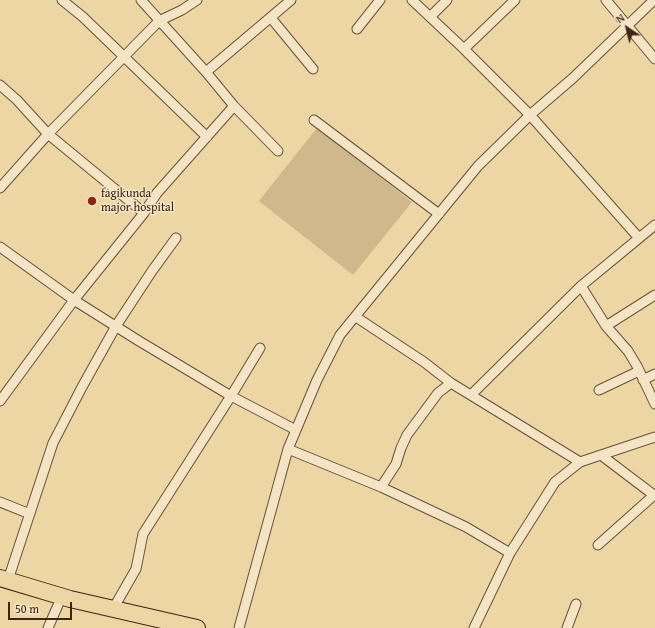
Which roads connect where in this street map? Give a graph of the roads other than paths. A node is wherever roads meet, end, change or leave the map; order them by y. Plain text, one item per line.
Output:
1 (62, 0) edge
2 (141, 0) edge
3 (197, 0) edge
4 (291, 0) edge
5 (380, 0) edge
6 (412, 0) edge
7 (447, 0) edge
8 (515, 0) edge
9 (606, 0) edge
10 (654, 0) edge
11 (430, 17) junction
12 (271, 18) junction
13 (159, 21) junction
14 (626, 25) junction
15 (357, 29) dead end
16 (464, 49) junction
17 (124, 57) junction
18 (655, 59) edge
19 (313, 68) dead end
20 (206, 72) junction
21 (0, 85) edge
22 (234, 106) junction
23 (530, 115) junction
24 (314, 120) dead end
25 (48, 134) junction
26 (207, 137) junction
27 (278, 151) dead end
28 (0, 188) edge
29 (144, 213) junction
30 (439, 214) junction
31 (655, 225) edge
32 (176, 238) dead end
33 (639, 238) junction
34 (0, 247) edge
35 (581, 286) junction
36 (655, 295) edge
37 (74, 300) junction
38 (356, 317) junction
39 (116, 326) junction
40 (606, 326) junction
41 (260, 348) dead end
42 (639, 371) junction
43 (655, 374) edge
44 (643, 380) junction
45 (451, 383) junction
46 (599, 390) dead end
47 (471, 395) junction
48 (232, 396) junction
49 (0, 401) edge
50 (655, 404) edge
51 (296, 430) junction
52 (655, 437) edge
53 (288, 448) junction
54 (601, 455) junction
55 (580, 462) junction
56 (382, 487) junction
57 (655, 495) edge
58 (0, 502) edge
59 (30, 514) junction
60 (598, 545) dead end
61 (510, 553) junction
62 (3, 582) edge
63 (576, 604) dead end
64 (58, 605) junction
65 (113, 609) junction
66 (48, 628) edge
67 (153, 628) edge
68 (197, 628) edge
69 (239, 628) edge
70 (474, 628) edge
71 (567, 628) edge

1 - 17 street
2 - 13 street
3 - 13 street
4 - 12 street
5 - 15 street
6 - 11 street
7 - 11 street
8 - 16 street
9 - 14 street
10 - 14 street
11 - 16 street
12 - 19 street
12 - 20 street
13 - 17 street
13 - 20 street
14 - 18 street
14 - 23 street
16 - 23 street
17 - 25 street
17 - 26 street
20 - 22 street
21 - 25 street
22 - 26 street
22 - 27 street
23 - 30 street
23 - 33 street
24 - 30 street
25 - 28 street
25 - 29 street
26 - 29 street
29 - 37 street
30 - 38 street
31 - 33 street
32 - 39 street
33 - 35 street
34 - 37 street
35 - 40 street
35 - 47 street
36 - 40 street
37 - 39 street
37 - 49 street
38 - 45 street
38 - 51 street
39 - 48 street
39 - 59 street
40 - 42 street
41 - 48 street
42 - 44 street
42 - 46 street
43 - 44 street
44 - 50 street
45 - 47 street
45 - 56 street
47 - 55 street
48 - 51 street
48 - 65 street
51 - 53 street
52 - 54 street
53 - 56 street
53 - 69 street
54 - 55 street
54 - 57 street
55 - 61 street
56 - 61 street
57 - 60 street
58 - 59 street
59 - 62 street
61 - 70 street
62 - 64 highway
62 - 65 highway
63 - 71 street
64 - 66 street
64 - 67 highway
65 - 68 highway

